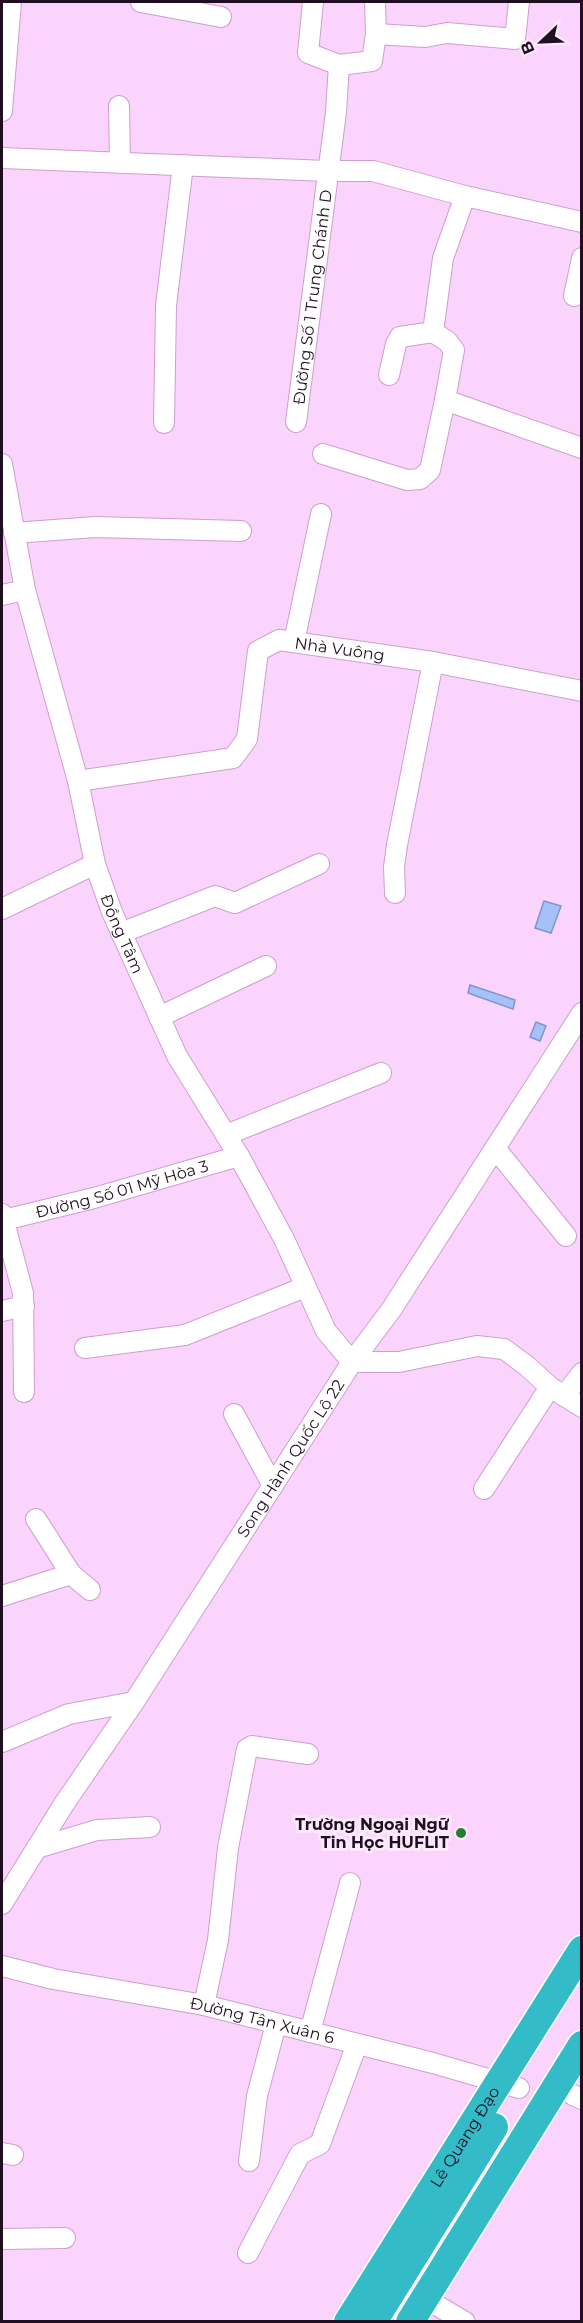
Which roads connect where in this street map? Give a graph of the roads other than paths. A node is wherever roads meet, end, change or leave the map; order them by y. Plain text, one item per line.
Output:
1 (11, 2) edge
2 (141, 2) edge
3 (314, 2) edge
4 (375, 2) edge
5 (519, 2) edge
6 (196, 6) edge
7 (221, 17) dead end
8 (376, 34) junction
9 (4, 60) edge
10 (339, 65) junction
11 (119, 106) dead end
12 (2, 111) edge
13 (2, 158) edge
14 (120, 163) junction
15 (183, 165) junction
16 (327, 171) junction
17 (465, 196) junction
18 (582, 222) edge
19 (582, 258) edge
20 (574, 296) dead end
21 (433, 332) junction
22 (389, 375) dead end
23 (445, 400) junction
24 (296, 422) dead end
25 (164, 423) dead end
26 (582, 448) edge
27 (323, 454) dead end
28 (2, 464) edge
29 (5, 502) edge
30 (321, 514) dead end
31 (241, 531) dead end
32 (14, 533) junction
33 (25, 590) junction
34 (2, 595) edge
35 (294, 642) junction
36 (433, 662) junction
37 (582, 691) edge
38 (78, 781) junction
39 (94, 864) junction
40 (319, 864) dead end
41 (395, 893) dead end
42 (2, 909) edge
43 (122, 933) junction
44 (266, 966) dead end
45 (582, 1013) edge
46 (159, 1017) junction
47 (381, 1073) dead end
48 (226, 1135) junction
49 (495, 1148) junction
50 (239, 1156) junction
51 (3, 1217) edge
52 (566, 1236) dead end
53 (6, 1245) edge
54 (305, 1287) junction
55 (24, 1306) junction
56 (2, 1311) edge
57 (85, 1348) dead end
58 (352, 1362) junction
59 (582, 1372) edge
60 (557, 1391) junction
61 (24, 1392) dead end
62 (582, 1407) edge
63 (234, 1414) dead end
64 (273, 1486) junction
65 (484, 1489) dead end
66 (36, 1519) dead end
67 (71, 1574) junction
68 (90, 1590) dead end
69 (2, 1596) edge
70 (134, 1702) junction
71 (2, 1742) edge
72 (308, 1754) dead end
73 (150, 1827) dead end
74 (37, 1848) junction
75 (350, 1883) dead end
76 (2, 1904) edge
77 (582, 1950) edge
78 (2, 1966) edge
79 (582, 1988) edge
80 (204, 2005) junction
81 (276, 2024) junction
82 (310, 2032) junction
83 (357, 2044) junction
84 (582, 2045) edge
85 (509, 2085) junction
86 (579, 2092) edge
87 (249, 2161) dead end
88 (65, 2238) dead end
89 (2, 2239) edge
90 (248, 2253) dead end
91 (434, 2314) edge
92 (348, 2322) edge
93 (373, 2322) edge
94 (410, 2322) edge
95 (465, 2322) edge

1 - 9 street
2 - 6 street
3 - 10 street
4 - 8 street
5 - 8 street
6 - 7 street
8 - 10 street
9 - 12 street
10 - 16 street, Đường Số 1 Trung Chánh D
11 - 14 street
13 - 14 street
14 - 15 street
15 - 16 street
15 - 25 street
16 - 17 street
16 - 24 street, Đường Số 1 Trung Chánh D
17 - 18 street
17 - 21 street
19 - 20 street
21 - 22 street
21 - 23 street
23 - 26 street
23 - 27 street
28 - 29 street, Đồng Tâm
29 - 32 street, Đồng Tâm
30 - 35 street
31 - 32 street
32 - 33 street, Đồng Tâm
33 - 34 street
33 - 38 street, Đồng Tâm
35 - 36 street, Nhà Vuông
35 - 38 street, Nhà Vuông
36 - 37 street, Nhà Vuông
36 - 41 street
38 - 39 street, Đồng Tâm
39 - 42 street
39 - 43 street, Đồng Tâm
40 - 43 street
43 - 46 street, Đồng Tâm
44 - 46 street
45 - 49 street, Song Hành Quốc Lộ 22
46 - 48 street, Đồng Tâm
47 - 48 street
48 - 50 street, Đồng Tâm
49 - 52 street
49 - 58 street, Song Hành Quốc Lộ 22
50 - 51 street, Đường Số 01 Mỹ Hòa 3
50 - 54 street, Đồng Tâm
51 - 53 street
53 - 55 street
54 - 57 street
54 - 58 street, Đồng Tâm
55 - 56 street
55 - 61 street
58 - 60 street
58 - 64 street, Song Hành Quốc Lộ 22
59 - 60 street
60 - 62 street
60 - 65 street
63 - 64 street
64 - 70 street, Song Hành Quốc Lộ 22
66 - 67 street
67 - 68 street
67 - 69 street
70 - 71 street
70 - 74 street, Song Hành Quốc Lộ 22
72 - 80 street
73 - 74 street
74 - 76 street, Song Hành Quốc Lộ 22
75 - 82 street
77 - 85 highway, Lê Quang Đạo
78 - 80 street, Đường Tân Xuân 6
79 - 85 highway, Lê Quang Đạo
80 - 81 street, Đường Tân Xuân 6
81 - 82 street, Đường Tân Xuân 6
81 - 87 street
82 - 83 street, Đường Tân Xuân 6
83 - 85 street, Đường Tân Xuân 6
83 - 90 street
84 - 94 highway
85 - 92 highway, Lê Quang Đạo
85 - 93 highway, Lê Quang Đạo
86 - 91 highway
88 - 89 street
91 - 95 street

